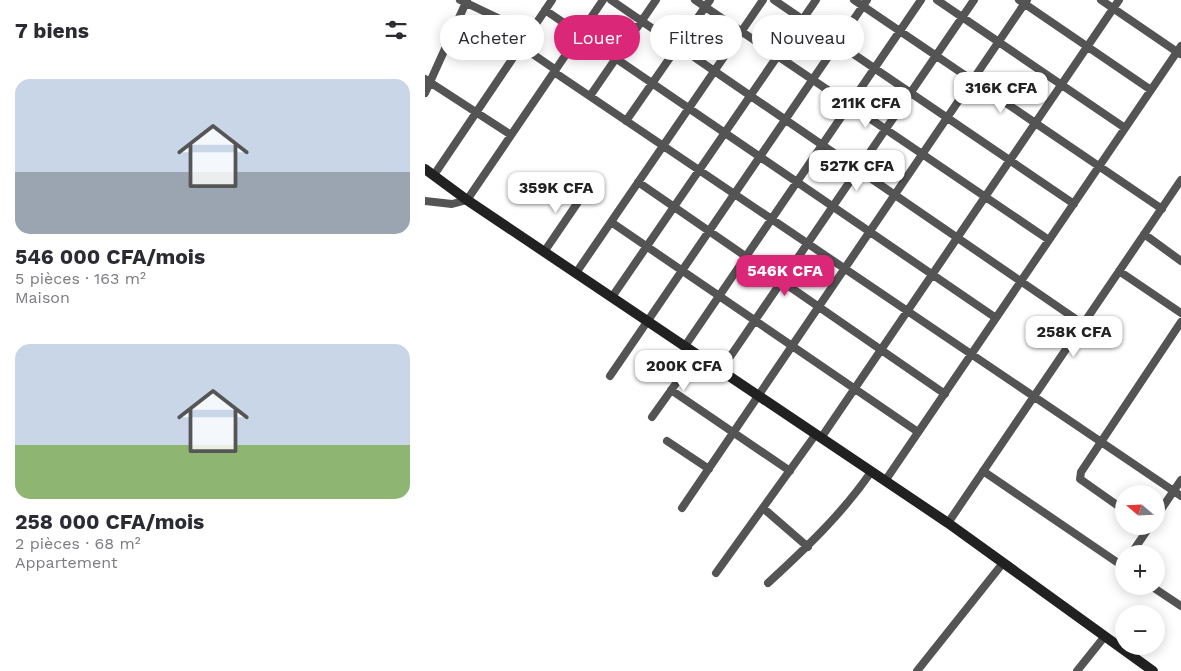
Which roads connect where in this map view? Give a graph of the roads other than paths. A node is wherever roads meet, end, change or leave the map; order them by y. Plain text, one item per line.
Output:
1 (552, 0) edge
2 (603, 0) edge
3 (611, 0) edge
4 (656, 0) edge
5 (695, 0) edge
6 (763, 0) edge
7 (773, 0) edge
8 (815, 0) edge
9 (854, 0) edge
10 (921, 0) edge
11 (937, 0) edge
12 (974, 0) edge
13 (1101, 0) edge
14 (1119, 0) edge
15 (464, 1) edge
16 (1023, 1) edge
17 (707, 3) edge
18 (865, 3) edge
19 (1113, 8) junction
20 (545, 10) junction
21 (492, 15) edge
22 (542, 15) edge
23 (593, 15) edge
24 (699, 15) edge
25 (721, 15) edge
26 (795, 15) edge
27 (805, 15) edge
28 (857, 15) edge
29 (554, 16) edge
30 (962, 17) junction
31 (642, 21) junction
32 (640, 24) edge
33 (650, 27) edge
34 (742, 31) edge
35 (900, 31) junction
36 (999, 42) junction
37 (1087, 46) junction
38 (1180, 51) edge
39 (936, 56) junction
40 (512, 60) edge
41 (540, 60) edge
42 (562, 60) edge
43 (615, 60) edge
44 (619, 60) edge
45 (668, 60) edge
46 (698, 60) edge
47 (722, 60) edge
48 (774, 60) edge
49 (783, 60) edge
50 (826, 60) edge
51 (862, 60) edge
52 (874, 68) junction
53 (555, 71) junction
54 (714, 71) junction
55 (813, 80) junction
56 (972, 80) junction
57 (427, 81) edge
58 (652, 83) junction
59 (1061, 84) junction
60 (1151, 90) junction
61 (425, 93) edge
62 (911, 93) junction
63 (750, 95) junction
64 (590, 96) junction
65 (850, 105) junction
66 (689, 108) junction
67 (476, 113) junction
68 (947, 118) junction
69 (785, 120) junction
70 (626, 121) junction
71 (1035, 123) junction
72 (1125, 128) junction
73 (886, 130) junction
74 (725, 132) junction
75 (511, 136) junction
76 (822, 145) junction
77 (663, 146) junction
78 (922, 154) junction
79 (760, 157) junction
80 (1010, 160) junction
81 (1099, 166) junction
82 (699, 170) junction
83 (858, 170) junction
84 (429, 172) edge
85 (1181, 180) edge
86 (638, 182) junction
87 (797, 182) junction
88 (587, 189) dead end
89 (1178, 191) edge
90 (734, 194) junction
91 (895, 195) junction
92 (985, 197) junction
93 (467, 200) junction
94 (425, 201) edge
95 (1074, 204) junction
96 (673, 207) junction
97 (833, 207) junction
98 (1161, 209) junction
99 (772, 219) junction
100 (611, 222) junction
101 (709, 231) junction
102 (870, 232) junction
103 (1144, 234) junction
104 (957, 238) junction
105 (1049, 240) junction
106 (808, 244) junction
107 (647, 246) junction
108 (544, 252) junction
109 (746, 257) junction
110 (1181, 261) edge
111 (845, 269) junction
112 (682, 270) junction
113 (1119, 271) junction
114 (576, 273) junction
115 (932, 274) junction
116 (1021, 281) junction
117 (782, 282) junction
118 (719, 296) junction
119 (611, 297) junction
120 (819, 307) junction
121 (908, 311) junction
122 (1181, 313) edge
123 (996, 318) junction
124 (756, 320) junction
125 (647, 321) junction
126 (1181, 322) edge
127 (1083, 324) junction
128 (685, 346) junction
129 (793, 346) junction
130 (881, 350) junction
131 (697, 354) junction
132 (971, 354) junction
133 (721, 370) junction
134 (610, 376) dead end
135 (855, 388) junction
136 (671, 390) junction
137 (945, 394) junction
138 (759, 396) junction
139 (1034, 396) junction
140 (652, 417) dead end
141 (734, 432) junction
142 (919, 432) junction
143 (818, 436) junction
144 (667, 441) dead end
145 (1100, 441) junction
146 (709, 469) junction
147 (789, 471) junction
148 (983, 471) junction
149 (871, 472) junction
150 (1181, 480) edge
151 (885, 481) junction
152 (1174, 491) junction
153 (1181, 496) edge
154 (1115, 504) edge
155 (1165, 504) edge
156 (683, 508) dead end
157 (763, 508) junction
158 (948, 523) junction
159 (807, 547) junction
160 (1115, 561) edge
161 (1003, 562) junction
162 (716, 573) dead end
163 (768, 583) dead end
164 (1164, 595) edge
165 (1181, 606) edge
166 (1105, 636) junction
167 (917, 671) edge
168 (1077, 671) edge
169 (1153, 671) edge

1 - 20 street
2 - 23 street
3 - 31 street
4 - 31 street
5 - 17 street
6 - 34 street
7 - 26 street
8 - 27 street
9 - 18 street
10 - 35 street
11 - 30 street
12 - 30 street
13 - 19 street
14 - 19 street
15 - 21 street
15 - 57 street
16 - 36 street
16 - 37 street
17 - 24 street
17 - 25 street
18 - 28 street
18 - 35 street
19 - 37 street
19 - 38 street
20 - 22 street
20 - 29 street
30 - 36 street
30 - 39 street
31 - 32 street
31 - 33 street
35 - 39 street
35 - 52 street
36 - 56 street
36 - 59 street
37 - 59 street
37 - 60 street
38 - 60 street
39 - 56 street
39 - 62 street
40 - 67 street
41 - 53 street
42 - 53 street
43 - 64 street
44 - 58 street
45 - 58 street
46 - 54 street
47 - 54 street
48 - 63 street
49 - 55 street
50 - 55 street
51 - 52 street
52 - 62 street
52 - 65 street
53 - 64 street
53 - 75 street
54 - 63 street
54 - 66 street
55 - 65 street
55 - 69 street
56 - 68 street
56 - 71 street
57 - 61 street
57 - 67 street
58 - 66 street
58 - 70 street
59 - 71 street
59 - 72 street
60 - 72 street
62 - 68 street
62 - 73 street
63 - 69 street
63 - 74 street
64 - 70 street
65 - 73 street
65 - 76 street
66 - 74 street
66 - 77 street
67 - 75 street
67 - 84 street
68 - 78 street
68 - 80 street
69 - 76 street
69 - 79 street
70 - 77 street
71 - 80 street
71 - 81 street
72 - 81 street
73 - 78 street
73 - 83 street
74 - 79 street
74 - 82 street
75 - 93 street
76 - 83 street
76 - 87 street
77 - 82 street
77 - 86 street
78 - 91 street
78 - 92 street
79 - 87 street
79 - 90 street
80 - 92 street
80 - 95 street
81 - 95 street
81 - 98 street
82 - 90 street
82 - 96 street
83 - 91 street
83 - 97 street
84 - 93 street
85 - 89 street
86 - 96 street
86 - 100 street
87 - 97 street
87 - 99 street
88 - 108 street
89 - 98 street
90 - 99 street
90 - 101 street
91 - 102 street
91 - 104 street
92 - 104 street
92 - 105 street
93 - 94 street
93 - 108 street
95 - 105 street
96 - 101 street
96 - 107 street
97 - 102 street
97 - 106 street
98 - 103 street
99 - 106 street
99 - 109 street
100 - 107 street
100 - 114 street
101 - 109 street
101 - 112 street
102 - 111 street
102 - 115 street
103 - 110 street
103 - 113 street
104 - 115 street
104 - 116 street
105 - 116 street
106 - 111 street
106 - 117 street
107 - 112 street
107 - 119 street
108 - 114 street
109 - 117 street
109 - 118 street
111 - 120 street
111 - 121 street
112 - 118 street
112 - 125 street
113 - 122 street
113 - 127 street
114 - 119 street
115 - 121 street
115 - 123 street
116 - 123 street
116 - 127 street
117 - 120 street
117 - 124 street
118 - 124 street
118 - 128 street
119 - 125 street
120 - 129 street
120 - 130 street
121 - 130 street
121 - 132 street
123 - 132 street
124 - 129 street
124 - 133 street
125 - 128 street
125 - 134 street
126 - 145 street
127 - 139 street
128 - 131 street
129 - 135 street
129 - 138 street
130 - 135 street
130 - 137 street
131 - 133 street
131 - 136 street
132 - 137 street
132 - 139 street
133 - 138 street
135 - 142 street
135 - 143 street
136 - 140 street
136 - 141 street
137 - 142 street
138 - 141 street
138 - 143 street
139 - 145 street
139 - 148 street
141 - 146 street
141 - 147 street
142 - 151 street
143 - 147 street
143 - 149 street
144 - 146 street
145 - 152 street
145 - 154 street
146 - 156 street
147 - 157 street
148 - 158 street
148 - 160 street
149 - 151 street
149 - 159 street
150 - 152 street
151 - 158 street
152 - 153 street
152 - 155 street
157 - 159 street
157 - 162 street
158 - 161 street
159 - 163 street
161 - 166 street
161 - 167 street
164 - 165 street
166 - 168 street
166 - 169 street

